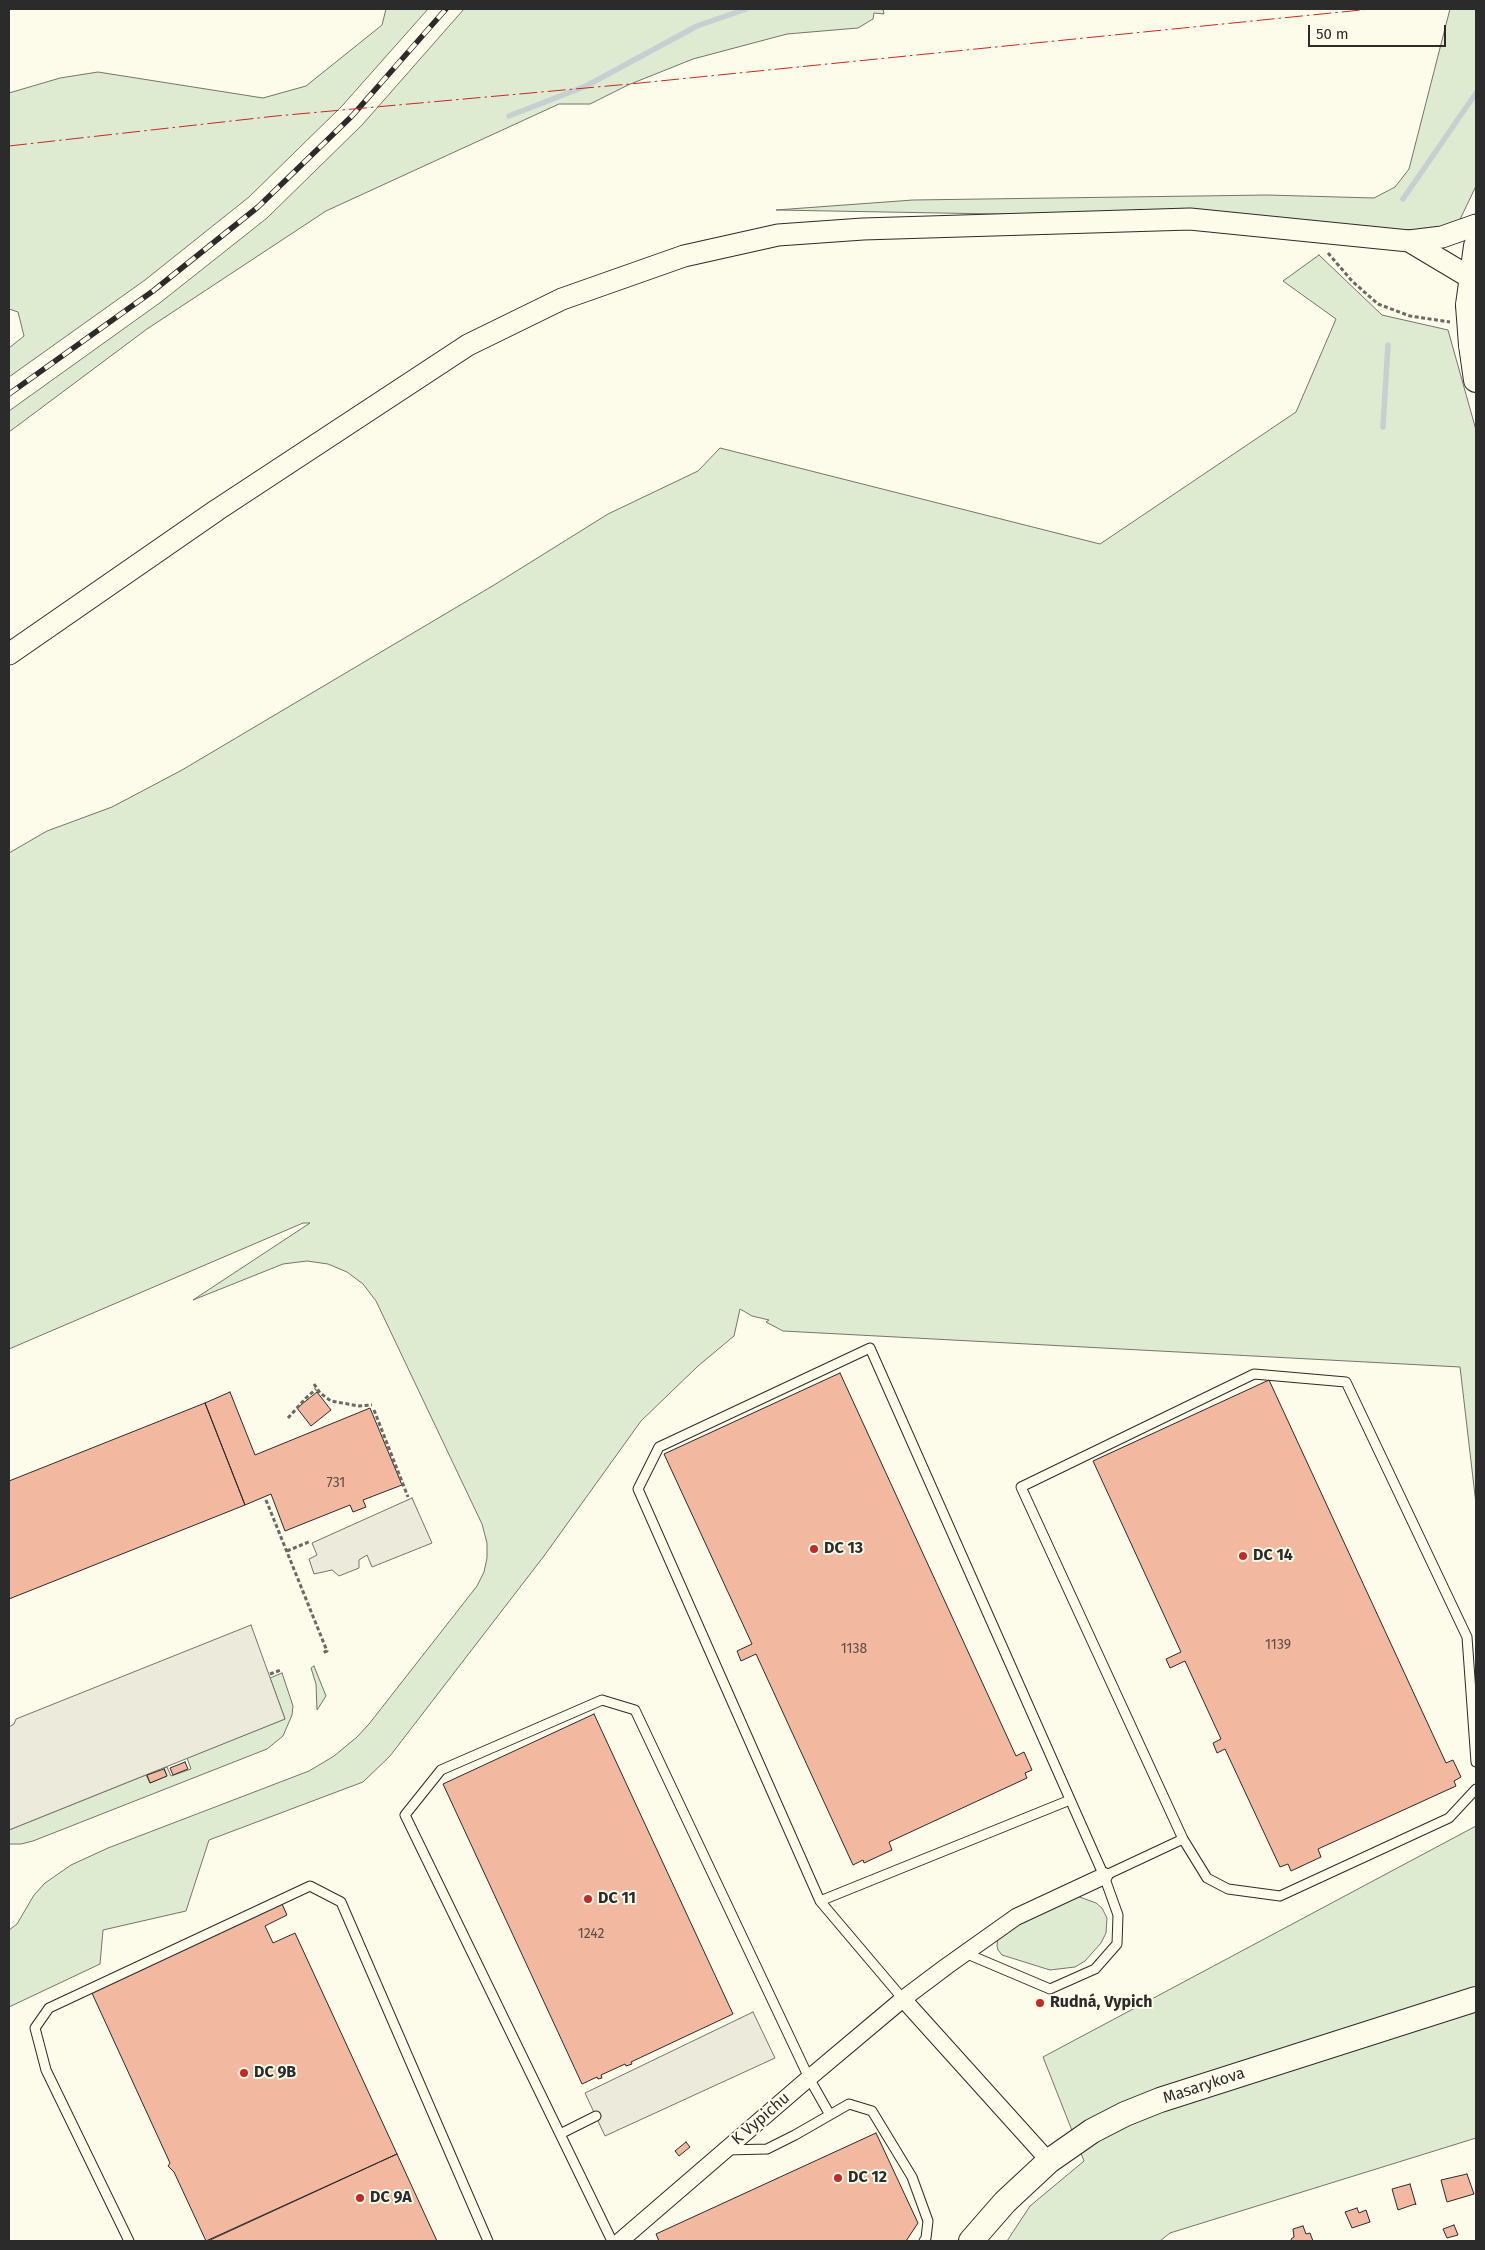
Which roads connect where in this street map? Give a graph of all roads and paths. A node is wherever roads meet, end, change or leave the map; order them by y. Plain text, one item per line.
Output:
1 (1476, 225) edge
2 (1310, 232) junction
3 (1409, 241) junction
4 (1476, 246) edge
5 (1471, 278) junction
6 (1464, 314) junction
7 (1476, 380) edge
8 (9, 654) edge
9 (314, 1384) dead end
10 (316, 1389) junction
11 (372, 1405) dead end
12 (374, 1410) dead end
13 (288, 1418) dead end
14 (408, 1497) dead end
15 (266, 1500) dead end
16 (311, 1541) dead end
17 (287, 1551) junction
18 (322, 1653) dead end
19 (281, 1670) dead end
20 (270, 1674) dead end
21 (1476, 1762) edge
22 (1476, 1790) edge
23 (1070, 1800) junction
24 (1183, 1839) junction
25 (1104, 1876) junction
26 (820, 1901) junction
27 (965, 1953) junction
28 (1476, 1998) edge
29 (903, 1999) junction
30 (809, 2078) junction
31 (830, 2115) junction
32 (596, 2116) dead end
33 (560, 2134) junction
34 (724, 2151) junction
35 (1049, 2160) junction
36 (128, 2241) edge
37 (488, 2241) edge
38 (612, 2241) edge
39 (620, 2241) edge
40 (924, 2241) edge
41 (972, 2241) edge

1 - 3 street
2 - 3 street
2 - 6 path
2 - 8 street
3 - 5 street
4 - 5 main road
5 - 6 main road
6 - 7 main road, bridge
9 - 10 path
10 - 11 path
10 - 13 path
12 - 14 path
15 - 17 path
16 - 17 path
17 - 18 path
19 - 20 path
21 - 24 lane
22 - 24 lane
23 - 25 lane
23 - 26 lane
23 - 26 lane
24 - 25 lane
25 - 27 street, K Vypichu
25 - 27 lane
26 - 29 lane
27 - 29 street, K Vypichu
28 - 35 main road, Masarykova
29 - 30 street, K Vypichu
29 - 35 street
30 - 31 lane
30 - 33 lane
30 - 34 street, K Vypichu
31 - 34 lane
31 - 40 lane
32 - 33 lane
33 - 38 lane
34 - 39 street, K Vypichu
35 - 41 main road, Masarykova
36 - 37 lane

